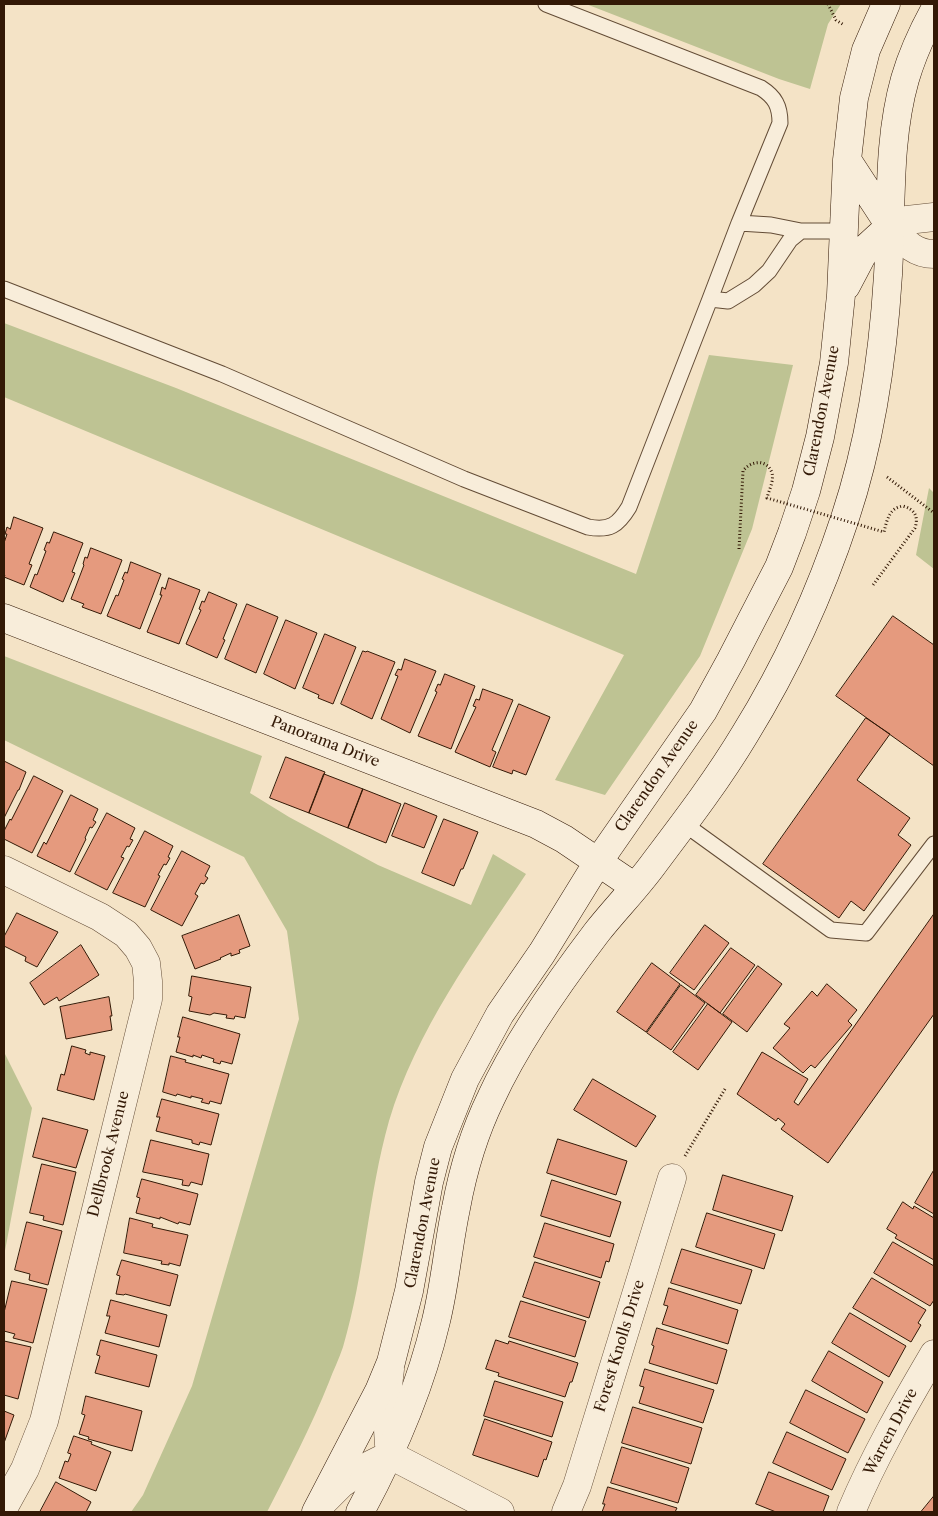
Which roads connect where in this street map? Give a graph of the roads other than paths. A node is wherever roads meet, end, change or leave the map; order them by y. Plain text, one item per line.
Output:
1 (546, 4) edge
2 (886, 4) edge
3 (934, 11) edge
4 (847, 160) junction
5 (934, 217) edge
6 (739, 223) junction
7 (890, 226) junction
8 (801, 231) junction
9 (845, 231) junction
10 (934, 254) edge
11 (4, 290) edge
12 (841, 295) junction
13 (710, 299) junction
14 (4, 618) edge
15 (683, 823) junction
16 (934, 844) edge
17 (598, 862) junction
18 (4, 870) edge
19 (635, 887) junction
20 (672, 1178) road end
21 (934, 1354) edge
22 (391, 1362) junction
23 (390, 1455) junction
24 (4, 1507) edge
25 (318, 1509) edge
26 (360, 1512) edge
27 (500, 1512) edge
28 (566, 1512) edge
29 (851, 1512) edge

1 - 6 lane
2 - 4 main road, Clarendon Avenue
3 - 7 main road, Clarendon Avenue
4 - 7 main road
4 - 9 main road, Clarendon Avenue
5 - 7 main road
6 - 8 lane
6 - 13 lane
7 - 10 main road
7 - 12 main road
7 - 15 main road, Clarendon Avenue
8 - 9 lane
8 - 13 lane
9 - 12 main road, Clarendon Avenue
11 - 13 lane
12 - 17 main road, Clarendon Avenue
14 - 17 main road, Panorama Drive
15 - 16 lane
15 - 19 main road, Clarendon Avenue
17 - 19 main road, Panorama Drive
17 - 22 main road, Clarendon Avenue
18 - 24 main road, Dellbrook Avenue
19 - 23 main road, Clarendon Avenue
20 - 28 main road, Forest Knolls Drive
21 - 29 main road, Warren Drive
22 - 23 main road
22 - 25 main road, Clarendon Avenue
23 - 25 main road
23 - 26 main road, Clarendon Avenue
23 - 27 main road

